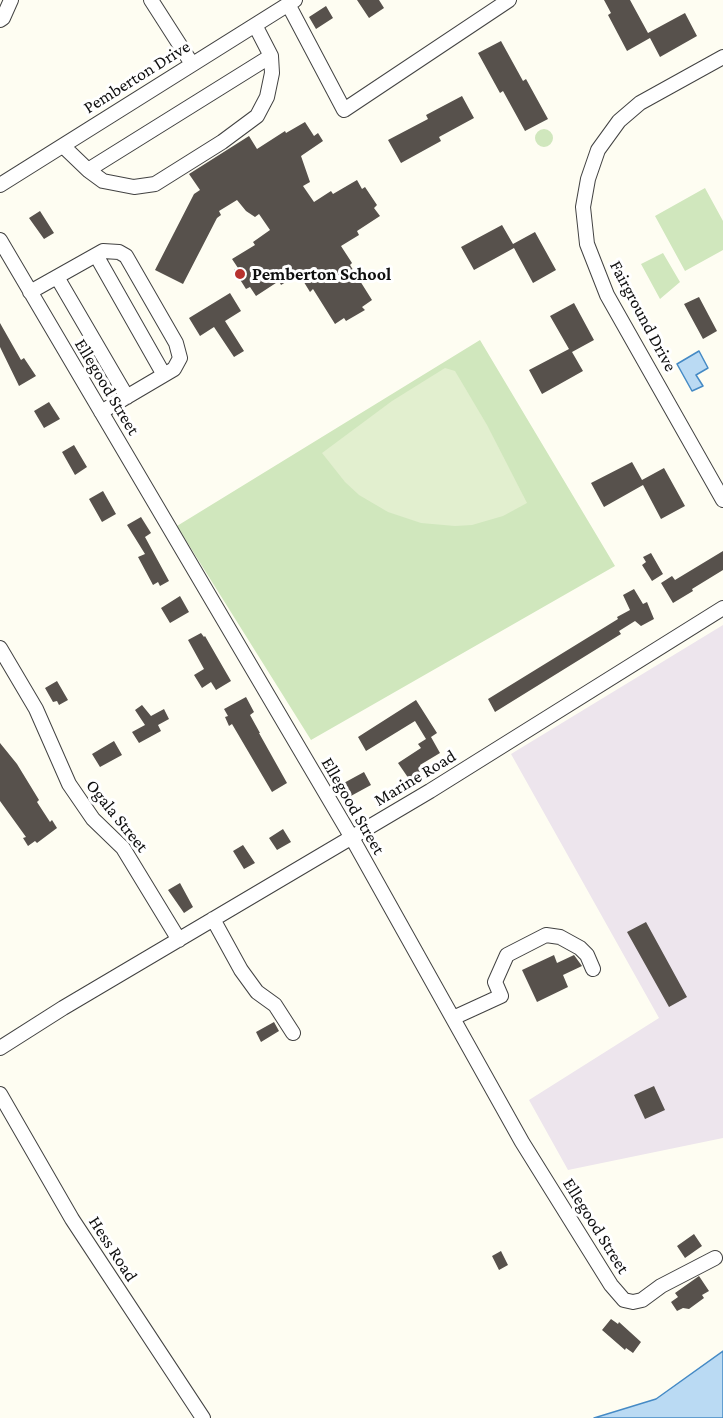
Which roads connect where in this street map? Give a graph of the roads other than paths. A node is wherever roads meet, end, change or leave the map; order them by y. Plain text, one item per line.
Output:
1 (11, 0) edge
2 (151, 0) edge
3 (508, 0) edge
4 (291, 2) edge
5 (0, 20) edge
6 (255, 25) junction
7 (271, 56) junction
8 (723, 57) edge
9 (192, 64) junction
10 (63, 146) junction
11 (88, 170) junction
12 (0, 185) edge
13 (0, 240) edge
14 (96, 255) junction
15 (57, 278) junction
16 (30, 292) junction
17 (164, 375) junction
18 (127, 397) junction
19 (101, 412) junction
20 (723, 500) edge
21 (723, 608) edge
22 (0, 648) edge
23 (352, 838) junction
24 (213, 920) junction
25 (179, 940) junction
26 (593, 969) dead end
27 (453, 1018) junction
28 (293, 1033) dead end
29 (0, 1048) edge
30 (0, 1094) edge
31 (715, 1258) dead end
32 (203, 1418) edge

1 - 5 street
2 - 9 street
3 - 4 street
4 - 6 street, Pemberton Drive
6 - 7 street
6 - 9 street, Pemberton Drive
7 - 11 street
7 - 11 street
8 - 20 street, Fairground Drive
9 - 10 street, Pemberton Drive
10 - 11 street
10 - 12 street, Pemberton Drive
13 - 16 street, Ellegood Street
14 - 15 street
14 - 17 street
14 - 17 street
15 - 16 street
15 - 18 street
16 - 19 street, Ellegood Street
17 - 18 street
18 - 19 street
19 - 23 street, Ellegood Street
21 - 23 street, Marine Road
22 - 25 street, Ogala Street
23 - 24 street, Marine Road
23 - 27 street, Ellegood Street
24 - 25 street, Marine Road
24 - 28 street
25 - 29 street, Marine Road
26 - 27 street
27 - 31 street, Ellegood Street
30 - 32 street, Hess Road

